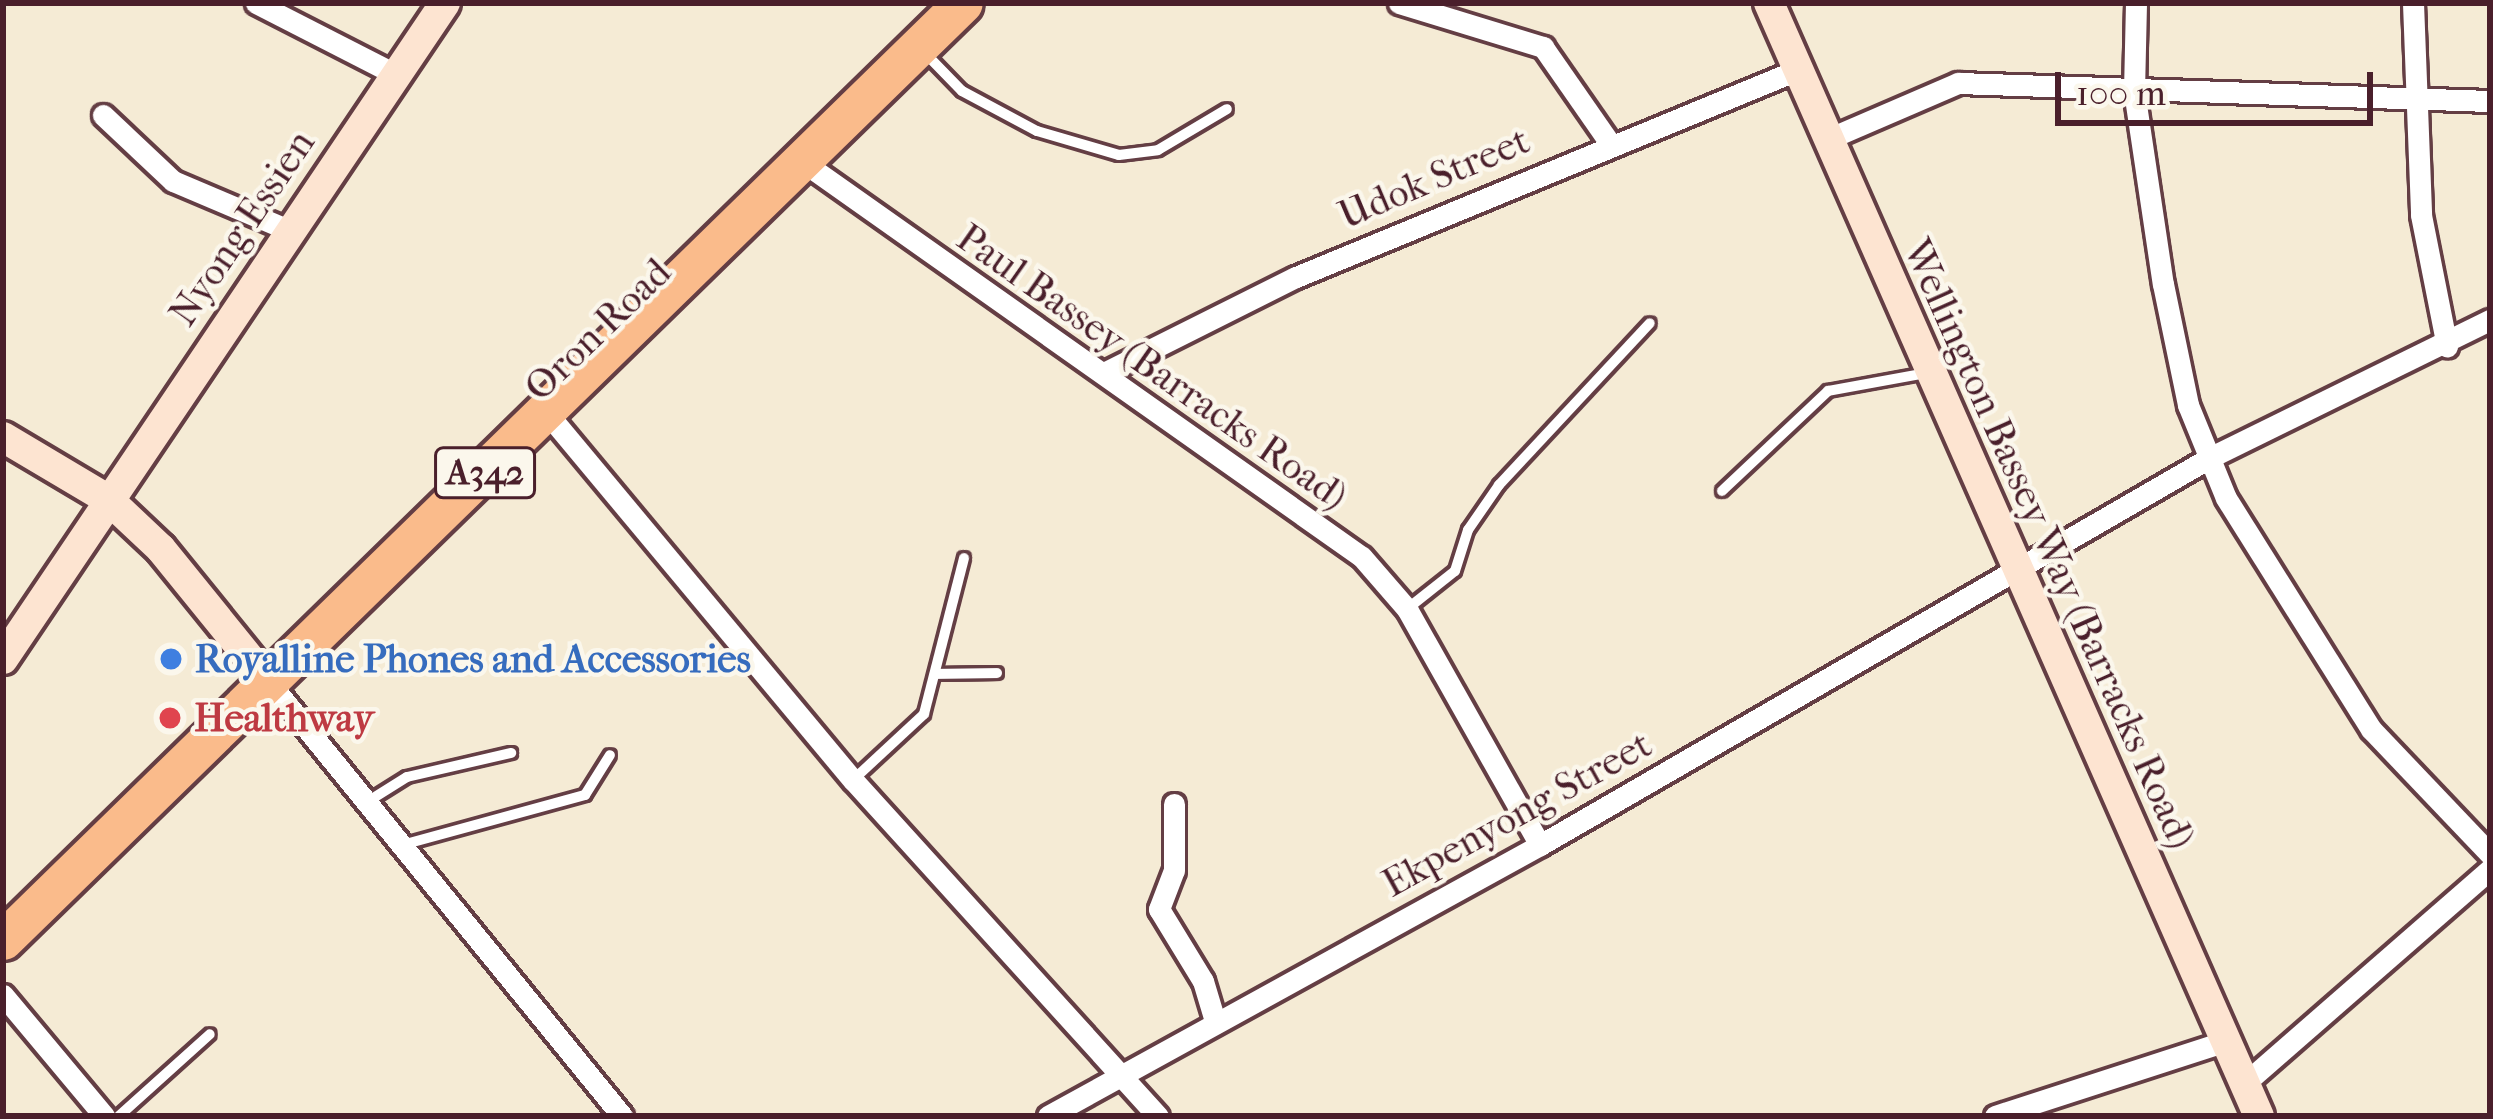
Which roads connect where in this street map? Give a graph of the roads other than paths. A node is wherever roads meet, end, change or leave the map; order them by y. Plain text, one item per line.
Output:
1 (256, 3) edge
2 (445, 3) edge
3 (932, 3) edge
4 (963, 3) edge
5 (1399, 3) edge
6 (1769, 3) edge
7 (2136, 3) edge
8 (2413, 3) edge
9 (918, 46) junction
10 (1798, 70) junction
11 (393, 73) junction
12 (2134, 91) junction
13 (2418, 96) junction
14 (2490, 101) edge
15 (1227, 109) dead end
16 (103, 115) dead end
17 (1828, 139) junction
18 (1609, 142) junction
19 (803, 162) junction
20 (286, 229) junction
21 (2490, 320) edge
22 (1649, 323) dead end
23 (2447, 346) junction
24 (1108, 371) junction
25 (1929, 373) junction
26 (547, 413) junction
27 (3, 437) edge
28 (2211, 457) junction
29 (1722, 491) dead end
30 (110, 500) junction
31 (964, 558) dead end
32 (2019, 572) junction
33 (1406, 610) junction
34 (3, 659) edge
35 (262, 671) junction
36 (997, 673) dead end
37 (935, 674) junction
38 (511, 753) dead end
39 (610, 755) dead end
40 (853, 780) junction
41 (367, 802) junction
42 (1174, 804) dead end
43 (1540, 844) junction
44 (402, 845) junction
45 (2490, 854) edge
46 (2490, 869) edge
47 (3, 903) edge
48 (3, 940) edge
49 (3, 995) edge
50 (1215, 1022) junction
51 (209, 1034) dead end
52 (2226, 1041) junction
53 (1122, 1074) junction
54 (2245, 1083) junction
55 (104, 1116) edge
56 (119, 1116) edge
57 (622, 1116) edge
58 (1048, 1116) edge
59 (1158, 1116) edge
60 (1995, 1116) edge
61 (2259, 1116) edge

1 - 11 street
2 - 11 main road, Nyong Essien
3 - 35 highway, Oron Road / A342
4 - 9 highway, A342
5 - 18 street
6 - 10 main road, Wellington Bassey Way (Barracks Road)
7 - 12 street
8 - 13 street
9 - 15 lane
9 - 19 highway, A342
10 - 17 main road, Wellington Bassey Way (Barracks Road)
10 - 18 street, Udok Street
11 - 20 main road, Nyong Essien
12 - 13 street
12 - 17 street
12 - 28 street
13 - 14 street
13 - 23 street
16 - 20 street
17 - 25 main road, Wellington Bassey Way (Barracks Road)
18 - 24 street, Udok Street
19 - 24 street, Paul Bassey (Barracks Road)
19 - 26 highway, A342
20 - 30 main road, Nyong Essien
21 - 23 street, Ekpenyong Street
22 - 33 lane
23 - 28 street, Ekpenyong Street
24 - 33 street, Paul Bassey (Barracks Road)
25 - 29 lane
25 - 32 main road, Wellington Bassey Way (Barracks Road)
26 - 35 highway, A342
26 - 40 street
27 - 30 main road
28 - 32 street, Ekpenyong Street
28 - 45 street
30 - 34 main road, Nyong Essien
30 - 35 main road
31 - 37 lane
32 - 43 street, Ekpenyong Street
32 - 52 main road, Wellington Bassey Way (Barracks Road)
33 - 43 street, Paul Bassey (Barracks Road)
35 - 41 street
35 - 47 highway, Oron Road / A342
35 - 48 highway, A342
36 - 37 lane
37 - 40 lane
38 - 41 lane
39 - 44 lane
40 - 53 street
41 - 44 street
42 - 50 street
43 - 50 street, Ekpenyong Street
44 - 57 street
46 - 54 street
49 - 55 street
50 - 53 street, Ekpenyong Street
51 - 56 lane
52 - 54 main road, Wellington Bassey Way (Barracks Road)
52 - 60 street
53 - 58 street, Ekpenyong Street
53 - 59 street
54 - 61 main road, Wellington Bassey Way (Barracks Road)

